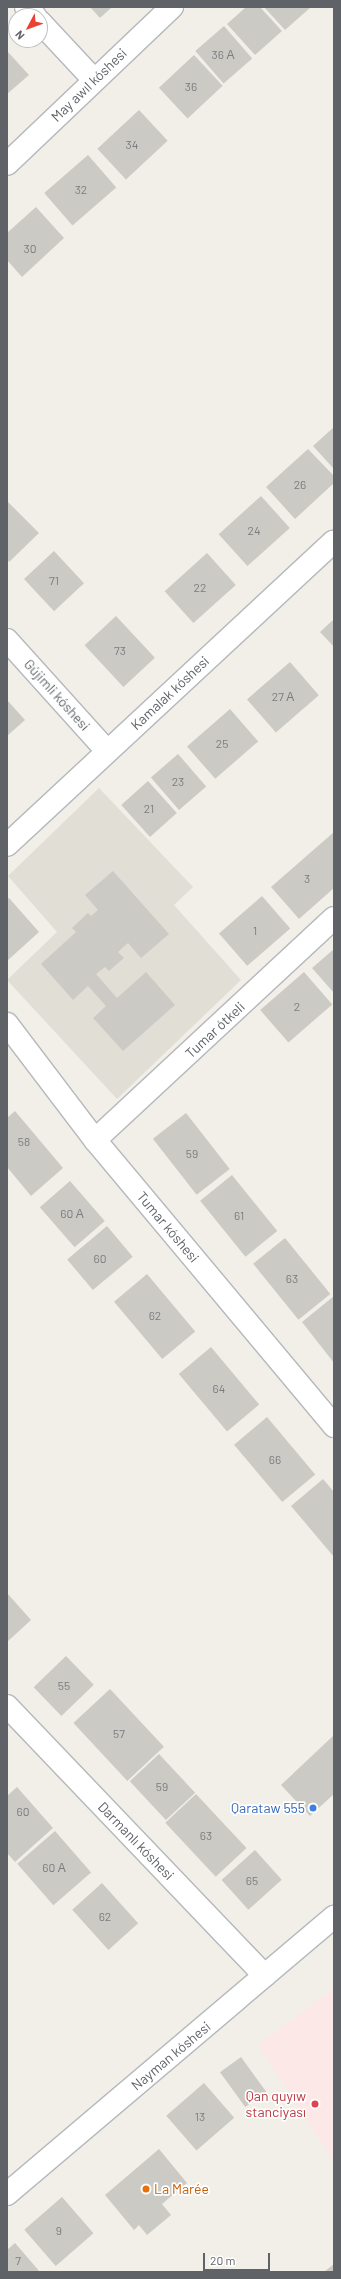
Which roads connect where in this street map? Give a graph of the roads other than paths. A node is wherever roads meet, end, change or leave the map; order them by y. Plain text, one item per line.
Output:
1 (172, 7) edge
2 (48, 31) edge
3 (94, 80) junction
4 (7, 164) edge
5 (334, 541) edge
6 (7, 640) edge
7 (107, 751) junction
8 (7, 845) edge
9 (334, 918) edge
10 (7, 1024) edge
11 (95, 1140) junction
12 (334, 1426) edge
13 (7, 1706) edge
14 (334, 1917) edge
15 (265, 1976) junction
16 (7, 2194) edge

1 - 3 street, May awıl kóshesi
2 - 3 street
3 - 4 street, May awıl kóshesi
5 - 7 street, Kamalak kóshesi
6 - 7 street, Gújimli kóshesi
7 - 8 street, Kamalak kóshesi
9 - 11 street, Tumar ótkeli
10 - 11 street, Tumar kóshesi
11 - 12 street, Tumar kóshesi
13 - 15 street, Darmanlı kóshesi
14 - 15 street, Nayman kóshesi
15 - 16 street, Nayman kóshesi

